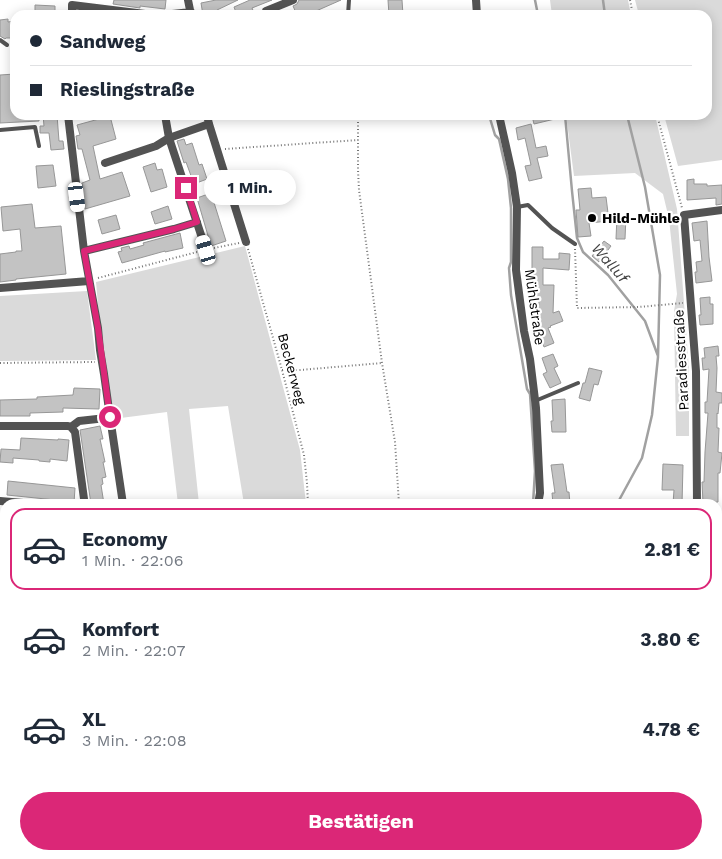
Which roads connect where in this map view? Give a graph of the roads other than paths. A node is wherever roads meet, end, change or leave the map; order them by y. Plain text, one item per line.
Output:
1 (293, 0) edge
2 (72, 10) edge
3 (112, 10) edge
4 (268, 10) edge
5 (0, 40) edge
6 (7, 45) dead end
7 (69, 120) edge
8 (166, 120) edge
9 (208, 120) edge
10 (500, 120) edge
11 (209, 124) junction
12 (0, 130) edge
13 (169, 138) junction
14 (39, 146) dead end
15 (105, 163) dead end
16 (517, 207) junction
17 (722, 210) edge
18 (197, 222) junction
19 (246, 242) road end
20 (574, 244) road end
21 (206, 250) road end
22 (84, 251) junction
23 (89, 281) junction
24 (0, 288) edge
25 (578, 383) dead end
26 (535, 401) junction
27 (106, 418) dead end
28 (0, 426) edge
29 (72, 428) junction
30 (84, 499) edge
31 (122, 499) edge
32 (539, 499) edge
33 (696, 499) edge

1 - 4 street
2 - 3 street
5 - 6 lane
7 - 22 street
8 - 13 street
9 - 11 street
10 - 16 street, Mühlstraße
11 - 13 street
11 - 19 street
12 - 14 lane
13 - 15 street
13 - 18 street
16 - 20 lane
16 - 26 street, Mühlstraße
17 - 33 street, Paradiesstraße
18 - 21 street
18 - 22 street
22 - 23 street
23 - 24 street
23 - 31 street
25 - 26 lane
26 - 32 street, Mühlstraße
27 - 29 street
28 - 29 street
29 - 30 street

